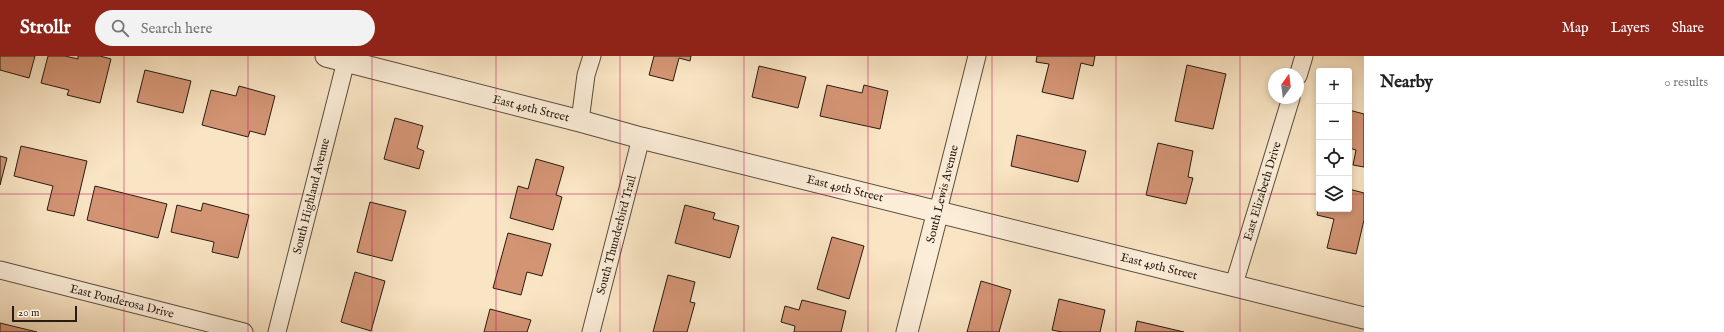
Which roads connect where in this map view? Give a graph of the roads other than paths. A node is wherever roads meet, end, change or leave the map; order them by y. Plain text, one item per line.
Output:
1 (592, 56) edge
2 (977, 56) edge
3 (1304, 56) edge
4 (336, 58) edge
5 (1300, 68) edge
6 (1289, 104) edge
7 (580, 121) junction
8 (641, 138) junction
9 (938, 211) junction
10 (0, 270) edge
11 (1234, 284) junction
12 (1364, 318) edge
13 (244, 332) edge
14 (277, 332) edge
15 (591, 332) edge
16 (907, 332) edge

1 - 7 street
2 - 9 street, South Lewis Avenue
3 - 5 street
4 - 7 street, East 49th Street
4 - 14 street, South Highland Avenue
6 - 11 street, East Elizabeth Drive
7 - 8 street, East 49th Street
8 - 9 street, East 49th Street
8 - 15 street, South Thunderbird Trail
9 - 11 street, East 49th Street
9 - 16 street, South Lewis Avenue
10 - 13 street, East Ponderosa Drive
11 - 12 street, East 49th Street

